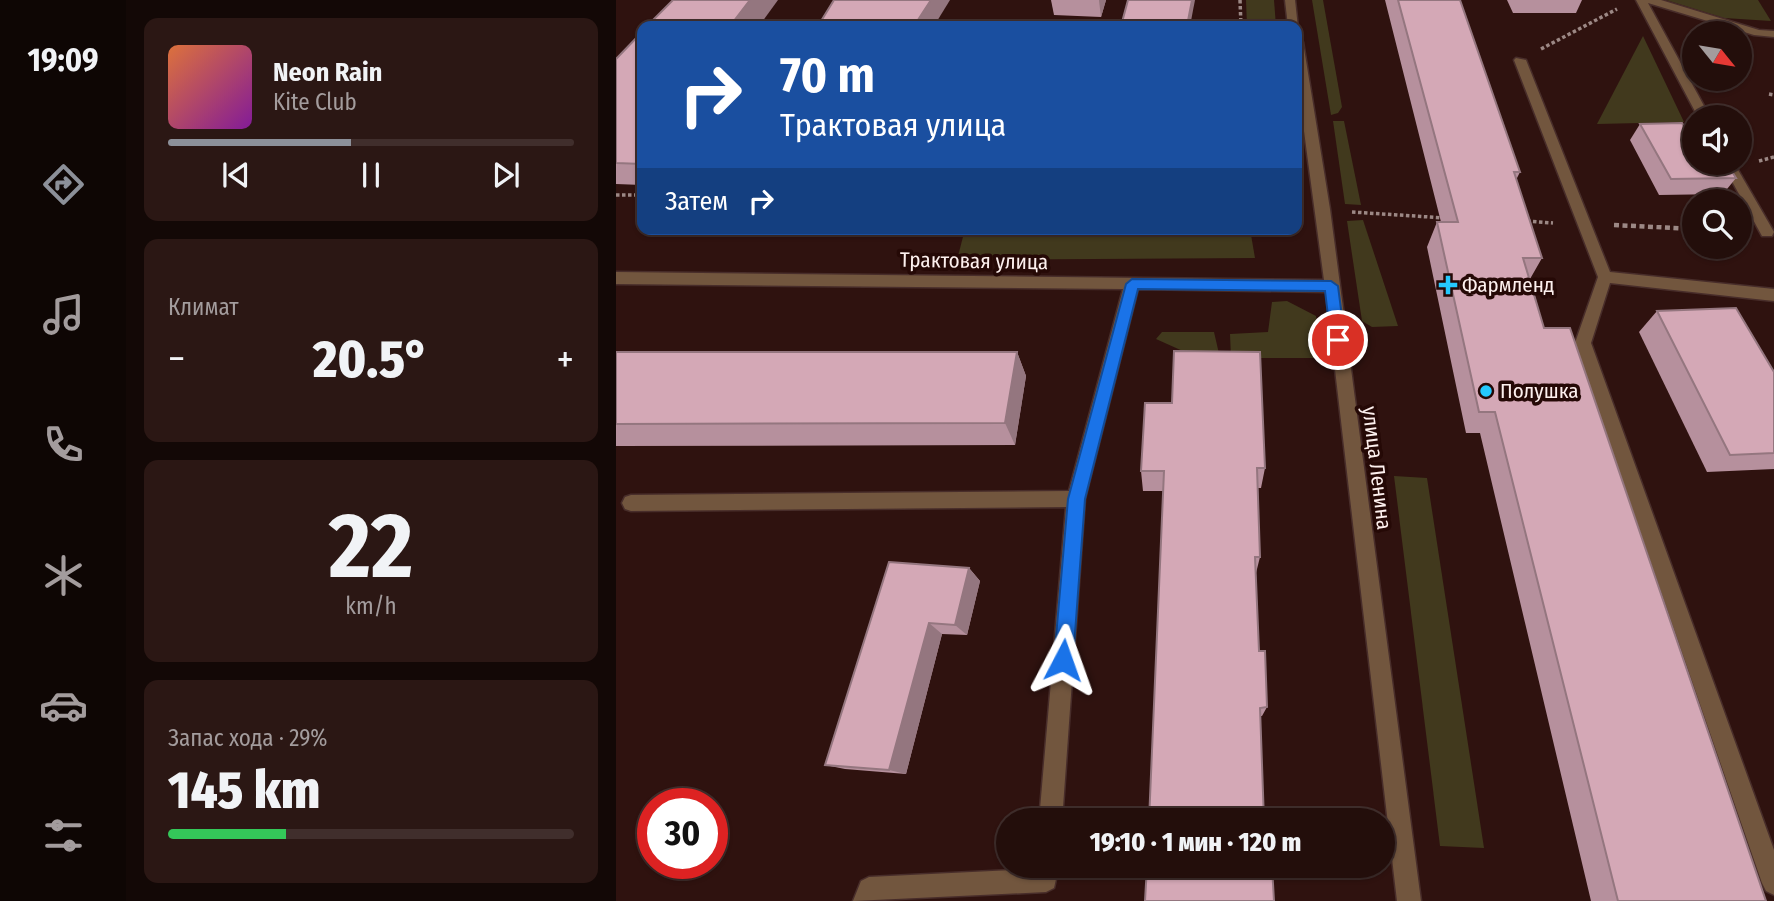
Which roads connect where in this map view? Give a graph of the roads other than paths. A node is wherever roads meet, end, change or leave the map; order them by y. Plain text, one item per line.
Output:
1 (1290, 0) edge
2 (1641, 0) edge
3 (1650, 0) edge
4 (1293, 21) edge
5 (1774, 34) edge
6 (1520, 60) road end
7 (1302, 74) edge
8 (1698, 105) edge
9 (1735, 175) edge
10 (1767, 232) dead end
11 (1605, 277) junction
12 (616, 278) edge
13 (1132, 284) junction
14 (1331, 286) junction
15 (1774, 295) edge
16 (1076, 499) junction
17 (631, 503) dead end
18 (1051, 808) edge
19 (1045, 878) edge
20 (1774, 883) edge
21 (865, 901) edge
22 (1409, 901) edge

1 - 4 street
2 - 8 street
3 - 5 street
6 - 11 street
7 - 14 street, улица Ленина
9 - 10 street
11 - 15 street
11 - 20 street
12 - 13 street, Трактовая улица
13 - 14 street, Трактовая улица
13 - 16 street
14 - 22 street, улица Ленина
16 - 17 street
16 - 18 street
19 - 21 street

